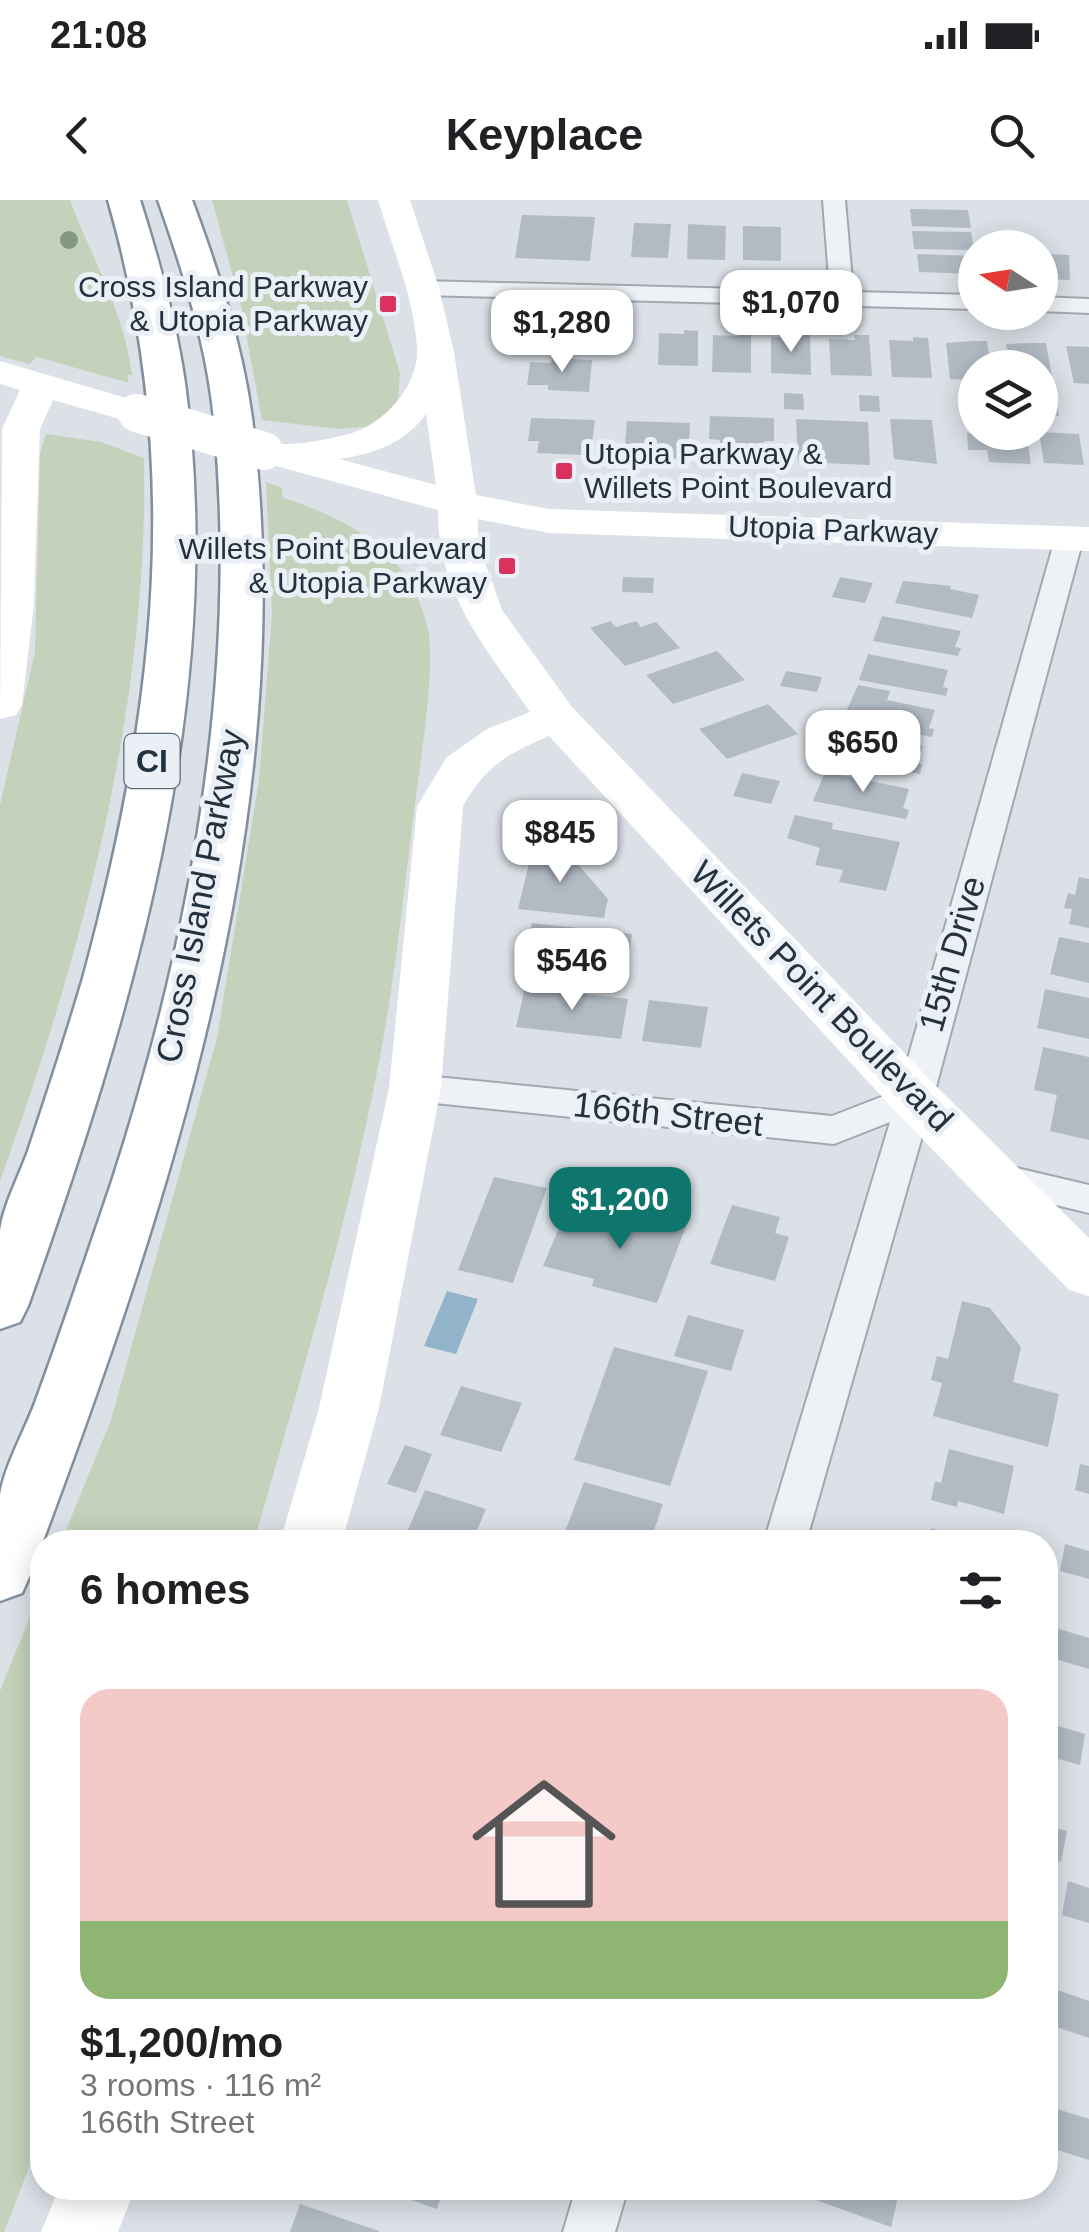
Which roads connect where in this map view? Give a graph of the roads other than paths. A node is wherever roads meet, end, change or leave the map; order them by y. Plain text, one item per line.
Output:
1 (108, 200) edge
2 (124, 200) edge
3 (176, 200) edge
4 (199, 200) edge
5 (394, 200) edge
6 (834, 200) edge
7 (144, 269) junction
8 (422, 288) junction
9 (842, 298) junction
10 (958, 301) edge
11 (1058, 305) edge
12 (1089, 306) edge
13 (436, 352) junction
14 (0, 372) edge
15 (41, 384) junction
16 (230, 397) junction
17 (264, 451) junction
18 (458, 503) junction
19 (1082, 531) edge
20 (2, 682) edge
21 (556, 717) junction
22 (414, 1088) junction
23 (915, 1098) junction
24 (996, 1177) junction
25 (1089, 1199) edge
26 (1089, 1274) edge
27 (0, 1306) edge
28 (313, 1530) edge
29 (789, 1530) edge
30 (0, 1573) edge
31 (92, 2200) edge
32 (598, 2200) edge
33 (79, 2232) edge
34 (589, 2232) edge

1 - 7 main road
2 - 7 main road, Cross Island Parkway / CI
3 - 16 main road, Cross Island Parkway / CI
4 - 16 main road
5 - 8 main road, Willets Point Boulevard
6 - 9 street
7 - 27 main road, Cross Island Parkway / CI
8 - 9 street
8 - 13 main road, Willets Point Boulevard
9 - 10 street
11 - 12 street
13 - 17 main road
13 - 18 main road, Willets Point Boulevard
14 - 15 main road, Utopia Parkway
15 - 17 main road, Utopia Parkway, bridge
15 - 20 main road
16 - 30 main road, Cross Island Parkway / CI
17 - 18 main road, Utopia Parkway
18 - 19 main road, Utopia Parkway
18 - 21 main road, Willets Point Boulevard
19 - 23 street, 15th Drive
21 - 22 main road
21 - 23 main road, Willets Point Boulevard
22 - 23 street, 166th Street
22 - 28 main road
23 - 24 main road, Willets Point Boulevard
23 - 29 street, 15th Drive
24 - 25 street
24 - 26 main road, Willets Point Boulevard
31 - 33 main road
32 - 34 street

